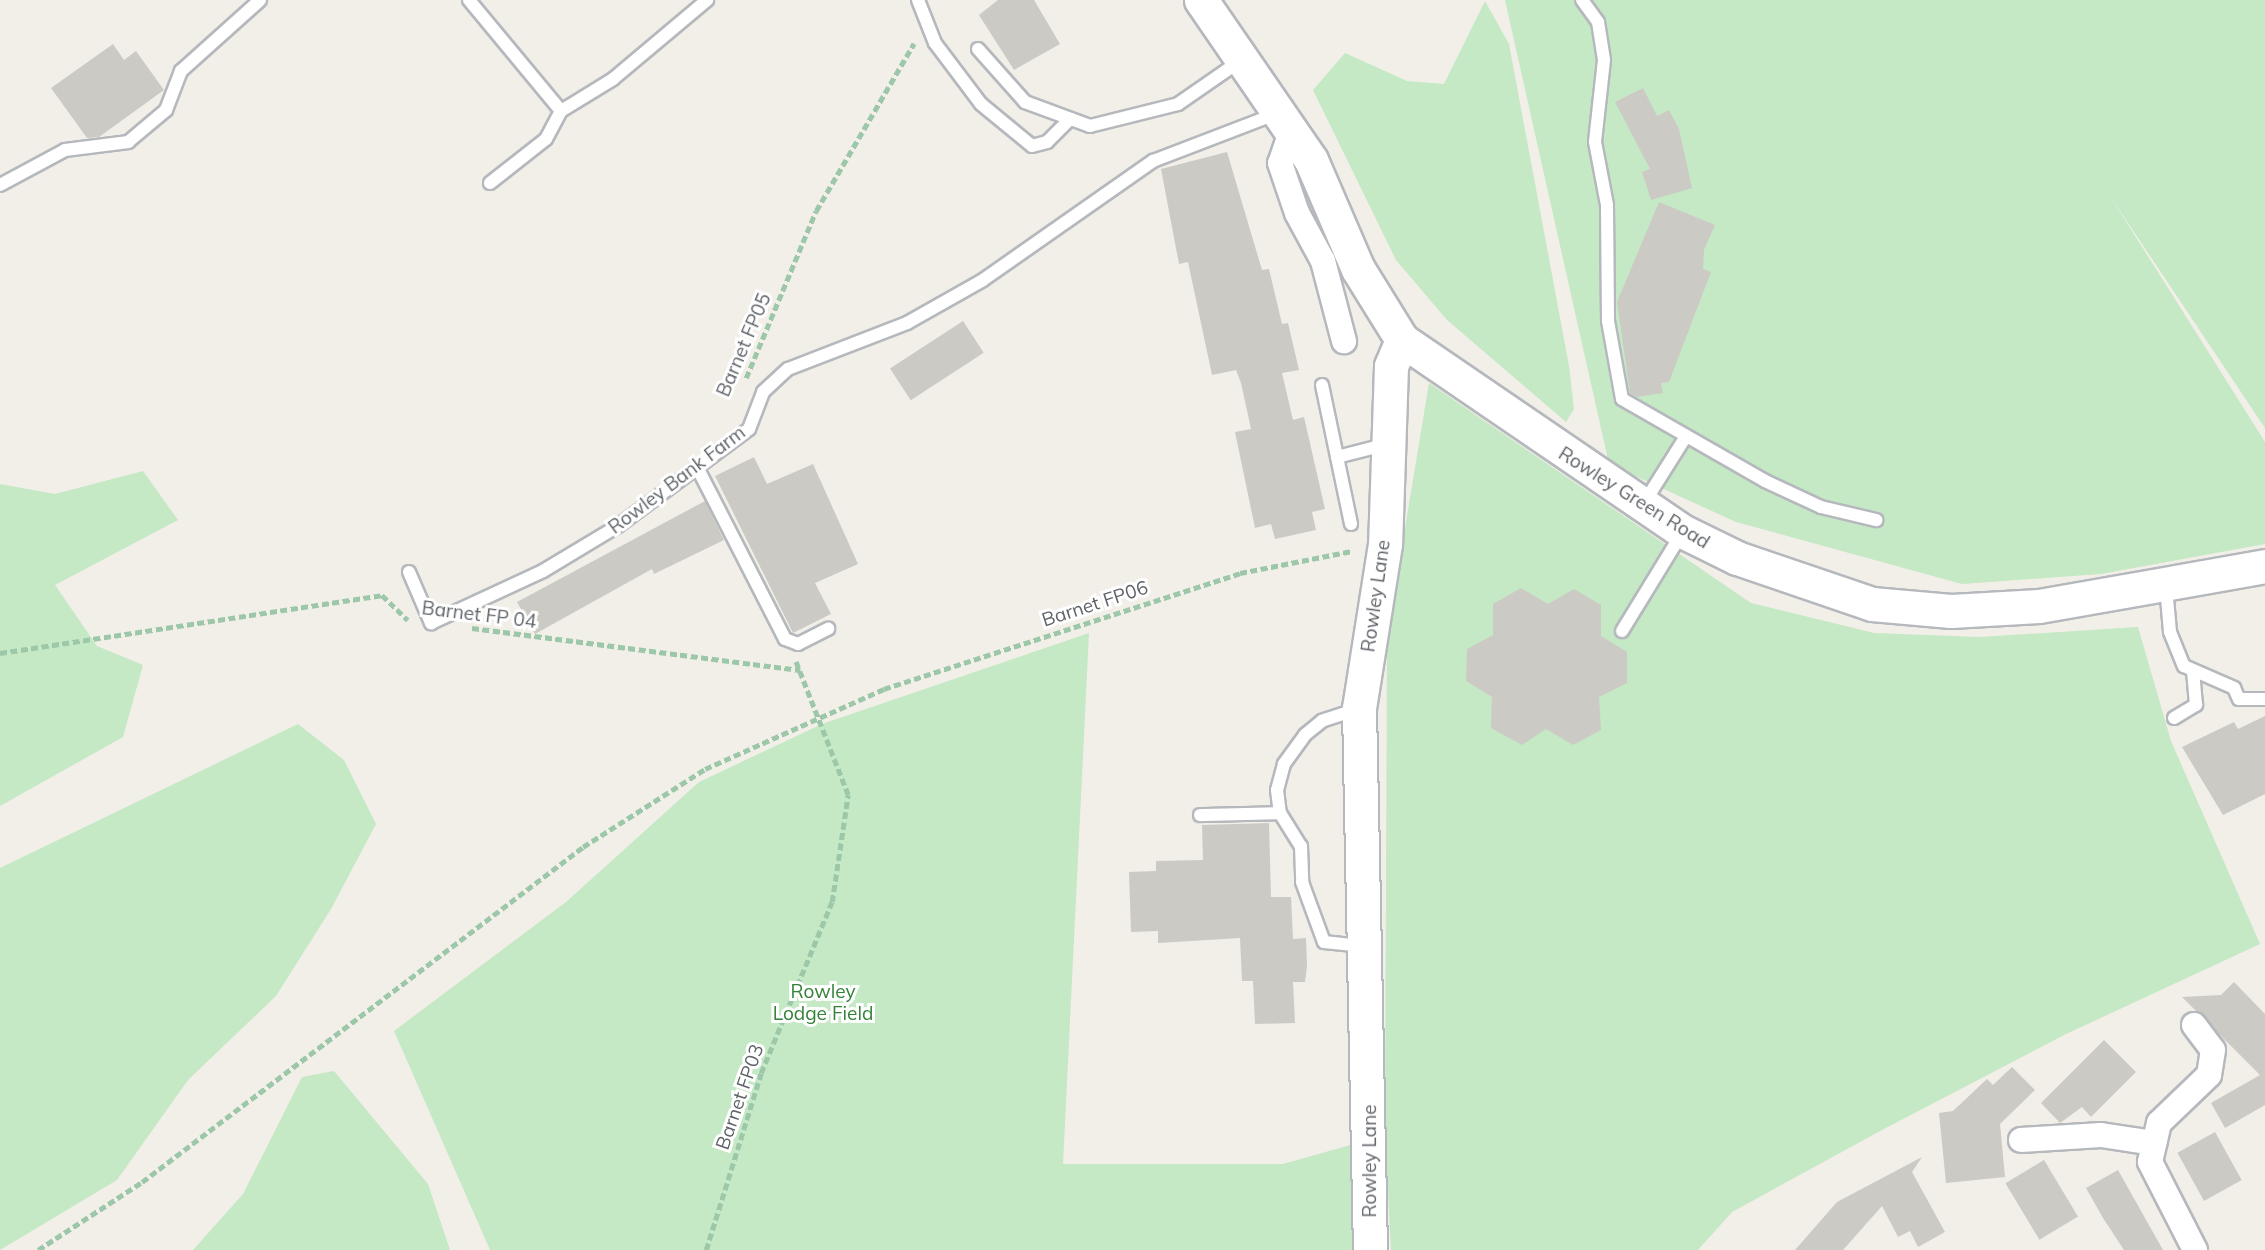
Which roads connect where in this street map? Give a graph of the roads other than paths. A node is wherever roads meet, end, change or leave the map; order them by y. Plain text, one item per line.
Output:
1 (260, 0) edge
2 (469, 0) edge
3 (707, 0) edge
4 (918, 0) edge
5 (1201, 0) edge
6 (1582, 0) edge
7 (978, 49) dead end
8 (1240, 61) junction
9 (561, 111) junction
10 (1070, 119) junction
11 (1286, 121) junction
12 (491, 183) dead end
13 (0, 185) edge
14 (1402, 340) junction
15 (1344, 341) dead end
16 (1322, 385) dead end
17 (1685, 438) junction
18 (1388, 444) junction
19 (1337, 457) junction
20 (698, 469) junction
21 (1642, 507) junction
22 (1876, 520) dead end
23 (1351, 524) dead end
24 (1682, 531) junction
25 (2265, 566) edge
26 (409, 572) dead end
27 (2166, 587) junction
28 (828, 629) dead end
29 (1622, 631) dead end
30 (2193, 672) junction
31 (2265, 699) edge
32 (1359, 709) junction
33 (2174, 718) dead end
34 (1280, 813) junction
35 (1200, 815) dead end
36 (1365, 946) junction
37 (2194, 1025) dead end
38 (2021, 1140) dead end
39 (2154, 1143) junction
40 (1370, 1250) edge
41 (2195, 1250) edge

1 - 13 lane
2 - 9 lane
3 - 9 lane
4 - 10 lane
5 - 8 street
6 - 17 lane
7 - 10 lane
8 - 10 lane
8 - 11 street
9 - 12 lane
11 - 14 street
11 - 15 street
11 - 20 lane, Rowley Bank Farm
14 - 18 street, Rowley Lane
14 - 21 street, Rowley Green Road
16 - 19 lane
17 - 21 lane
17 - 22 lane
18 - 19 lane
18 - 32 street, Rowley Lane
19 - 23 lane
20 - 26 lane, Rowley Bank Farm
20 - 28 lane
21 - 24 street, Rowley Green Road
24 - 27 street, Rowley Green Road
24 - 29 lane
25 - 27 street, Rowley Green Road
27 - 30 lane
30 - 31 lane
30 - 33 lane
32 - 34 lane
32 - 36 street, Rowley Lane
34 - 35 lane
34 - 36 lane
36 - 40 street, Rowley Lane
37 - 39 street
38 - 39 street
39 - 41 street

